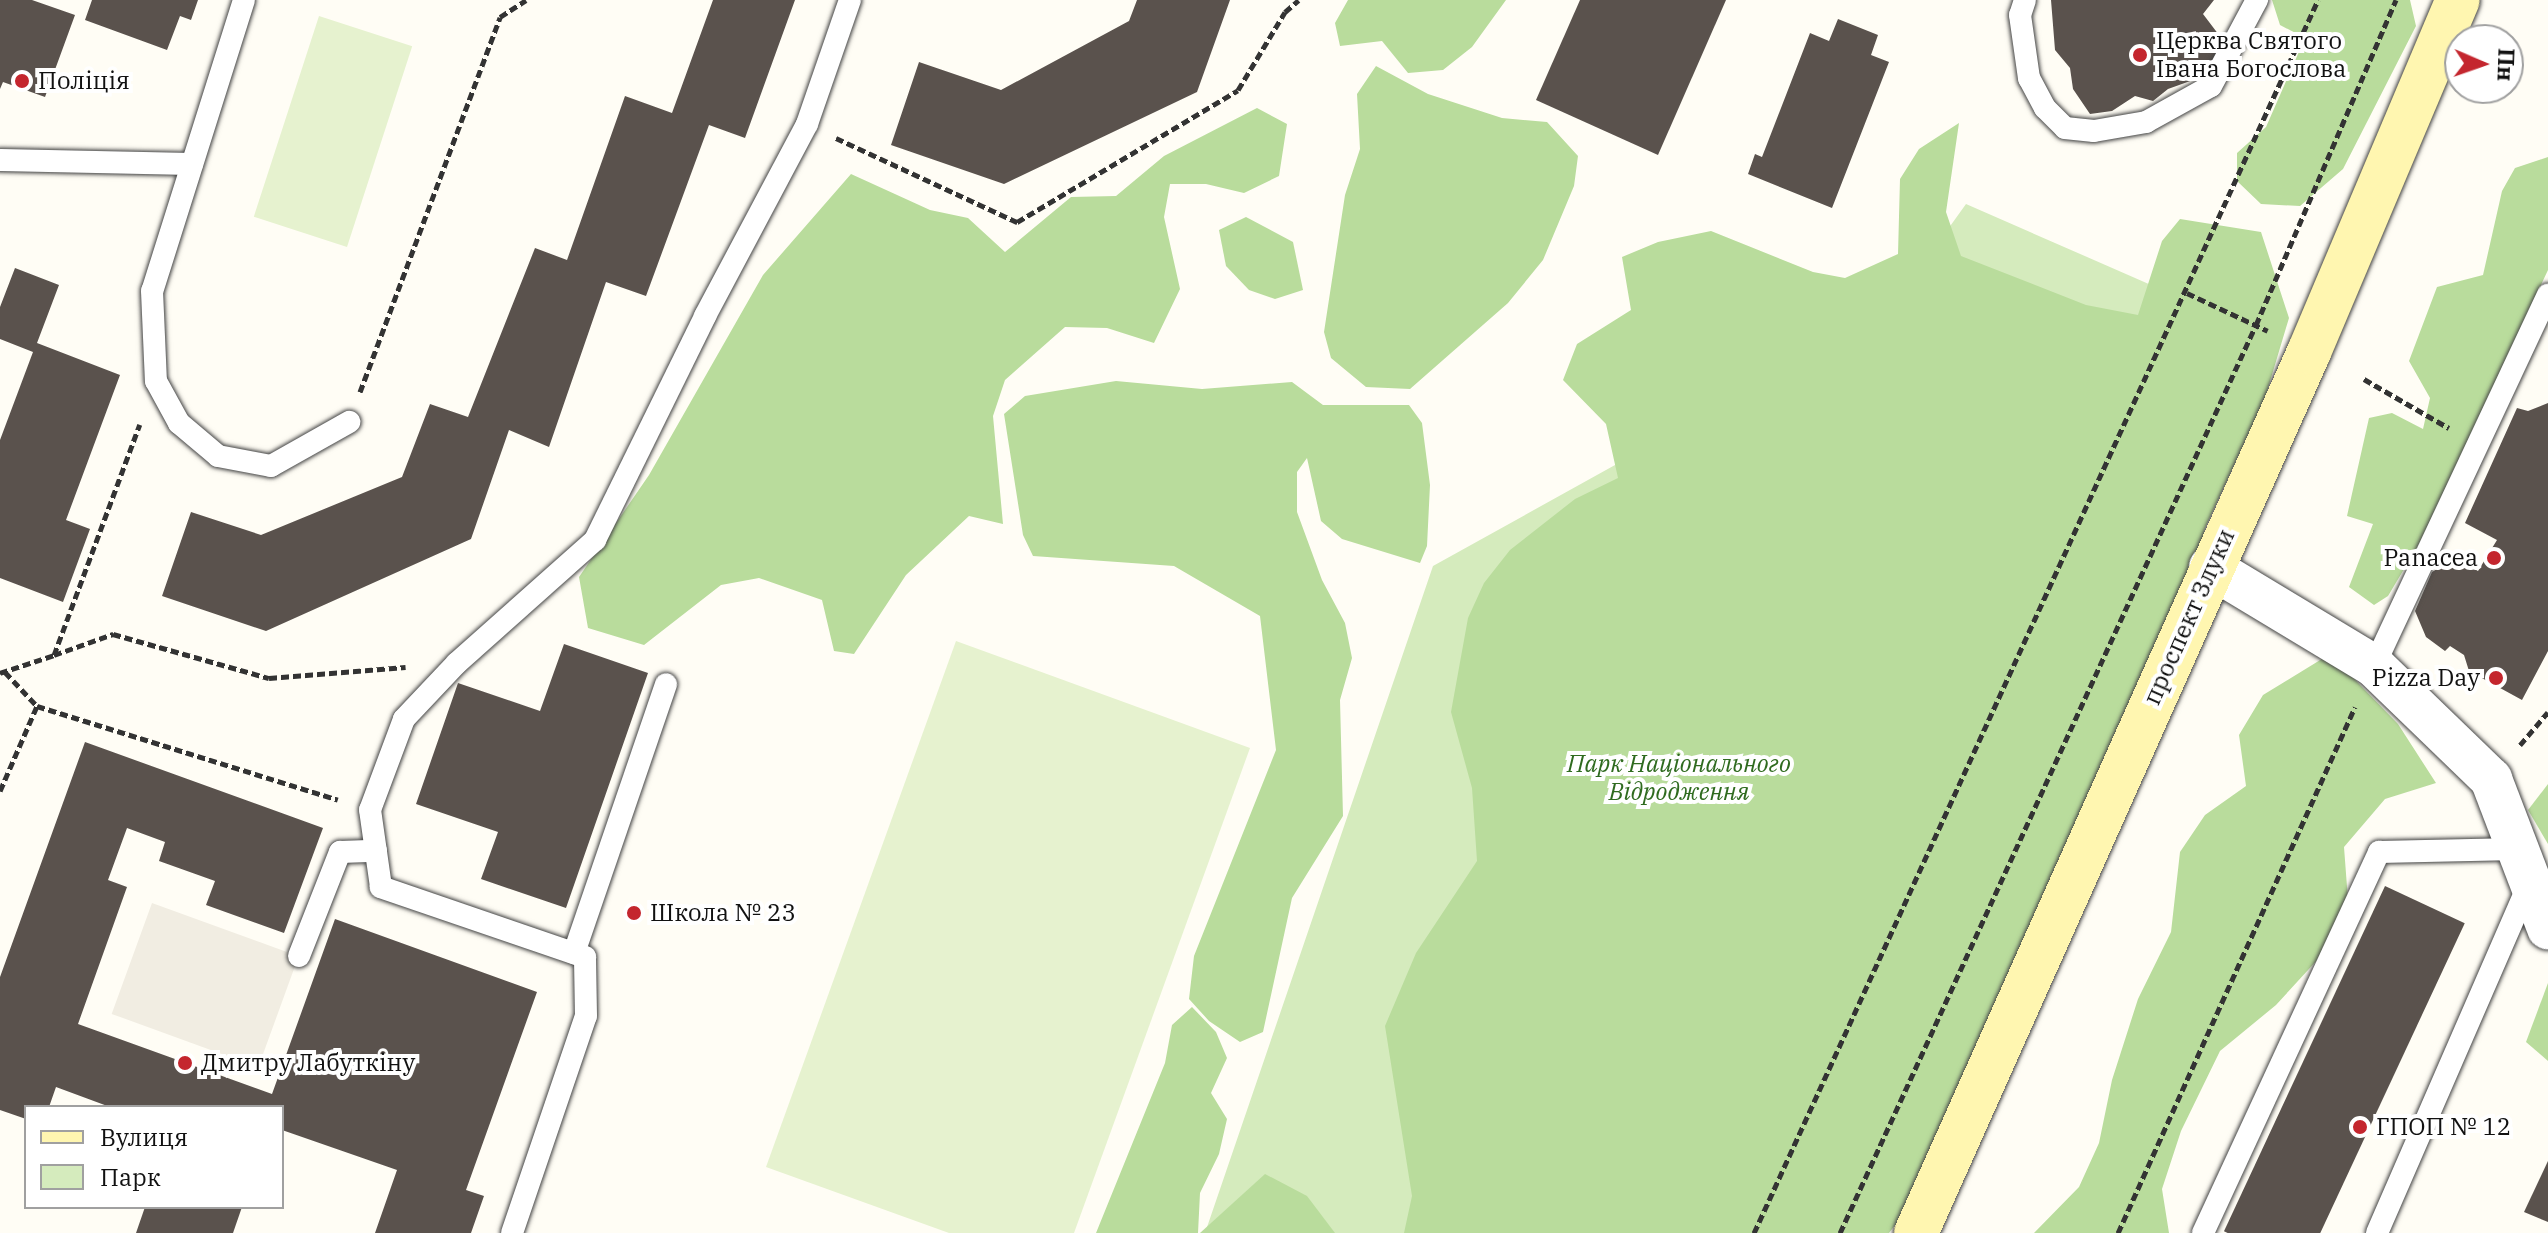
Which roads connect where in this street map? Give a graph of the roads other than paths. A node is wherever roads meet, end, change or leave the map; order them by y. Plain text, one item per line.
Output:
1 (244, 0) edge
2 (850, 0) edge
3 (2025, 0) edge
4 (2257, 0) edge
5 (2458, 0) edge
6 (0, 160) edge
7 (192, 164) junction
8 (2548, 295) edge
9 (349, 422) road end
10 (2210, 567) junction
11 (2374, 666) junction
12 (666, 684) dead end
13 (376, 851) junction
14 (2523, 867) junction
15 (2548, 928) edge
16 (574, 953) junction
17 (299, 956) dead end
18 (512, 1233) edge
19 (1916, 1233) edge
20 (2203, 1233) edge
21 (2377, 1233) edge

1 - 7 lane
2 - 13 lane
3 - 4 lane
5 - 10 main road, проспект Злуки
6 - 7 lane
7 - 9 lane
8 - 11 lane
10 - 11 street
10 - 19 main road, проспект Злуки
11 - 14 street
12 - 16 lane
13 - 16 lane
13 - 17 lane
14 - 15 street
14 - 20 lane
14 - 21 lane
16 - 18 lane

